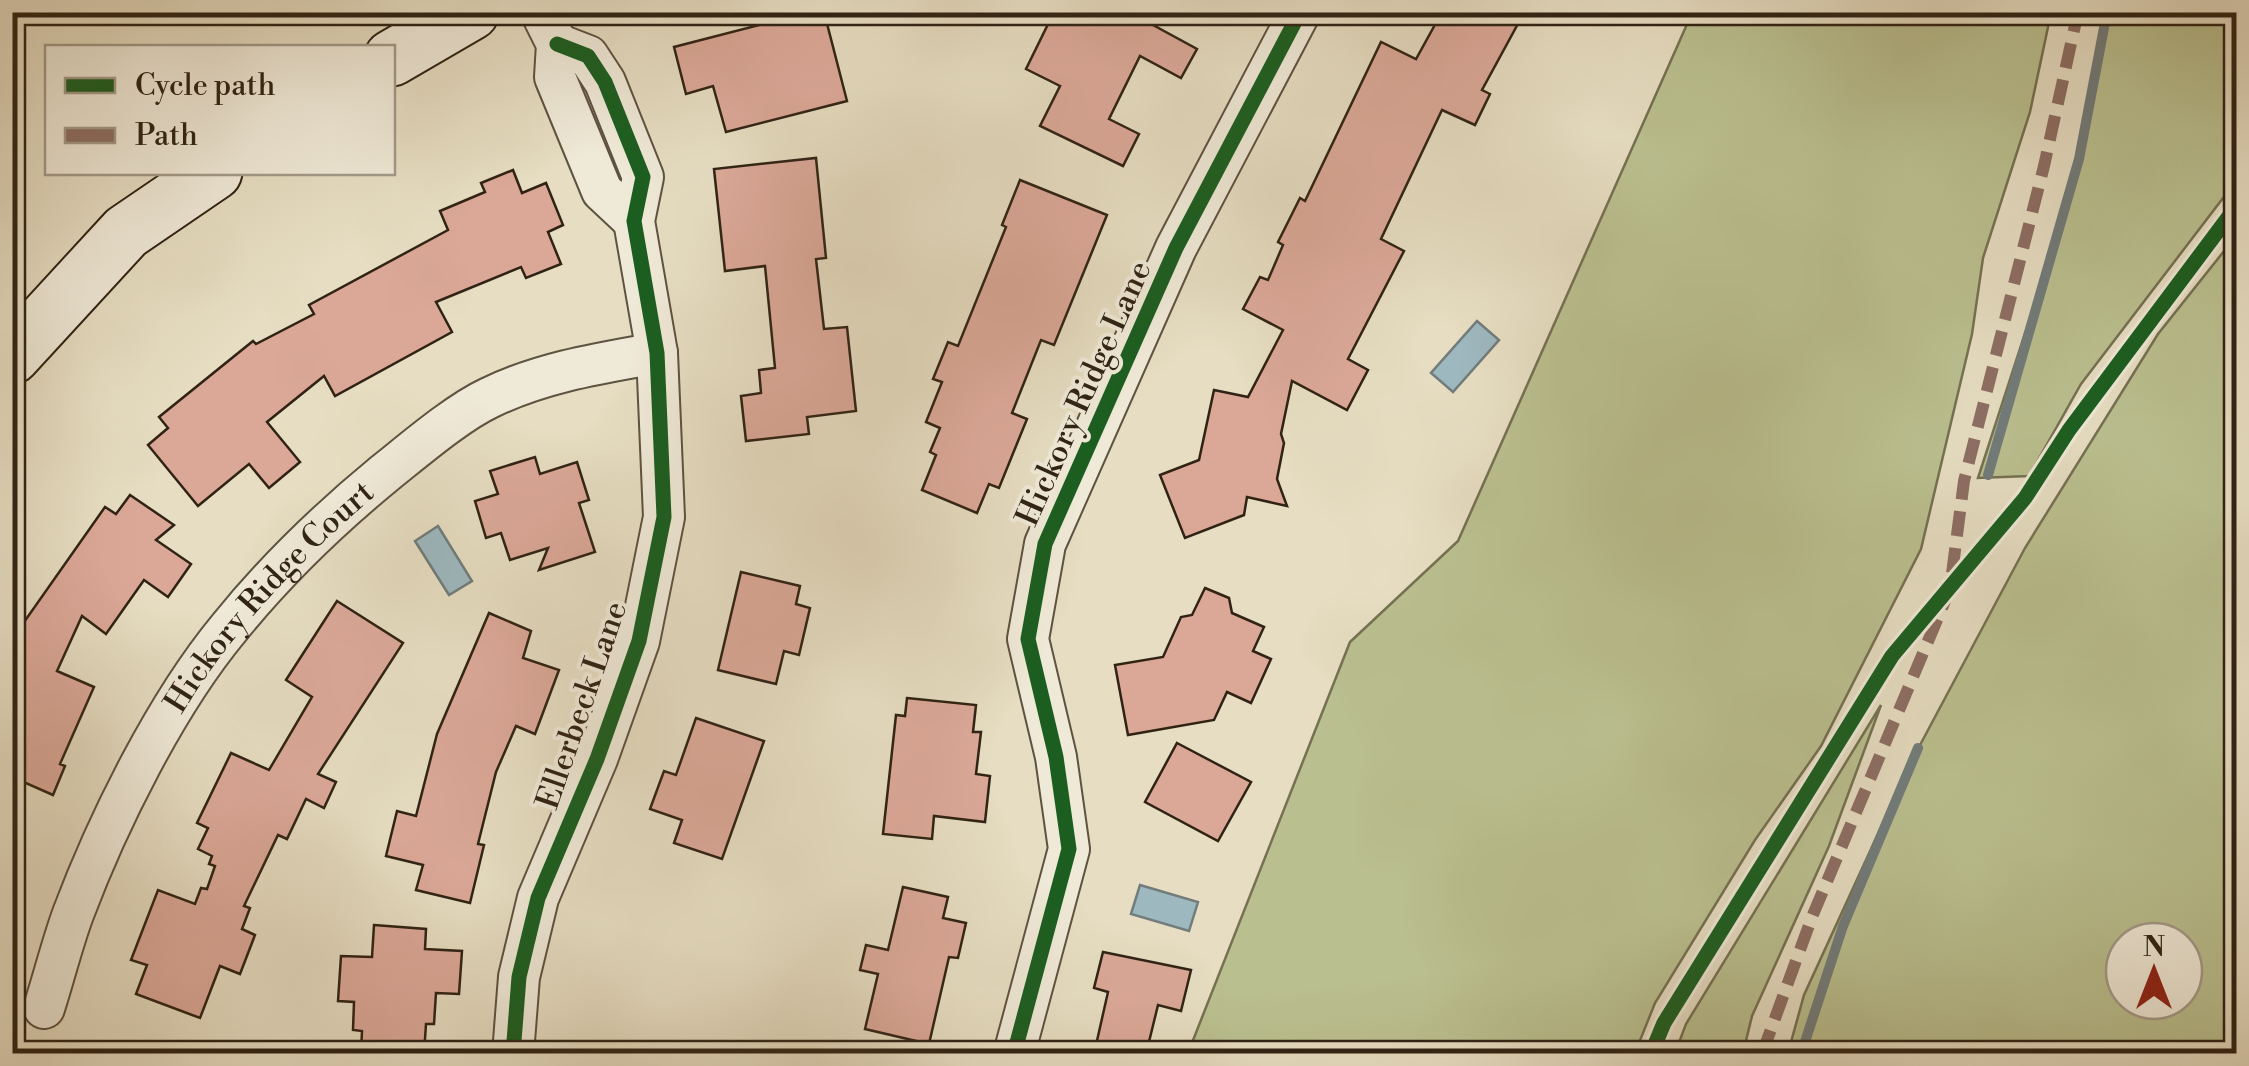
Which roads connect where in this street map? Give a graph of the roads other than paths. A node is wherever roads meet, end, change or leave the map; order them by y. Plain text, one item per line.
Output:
1 (471, 12) edge
2 (1300, 12) edge
3 (549, 28) edge
4 (395, 56) edge
5 (210, 175) edge
6 (658, 353) junction
7 (12, 356) edge
8 (44, 1008) dead end
9 (513, 1054) edge
10 (1014, 1054) edge

1 - 4 street
2 - 10 street, Hickory Ridge Lane
3 - 6 street, Ellerbeck Lane
5 - 7 street
6 - 8 street, Hickory Ridge Court
6 - 9 street, Ellerbeck Lane

